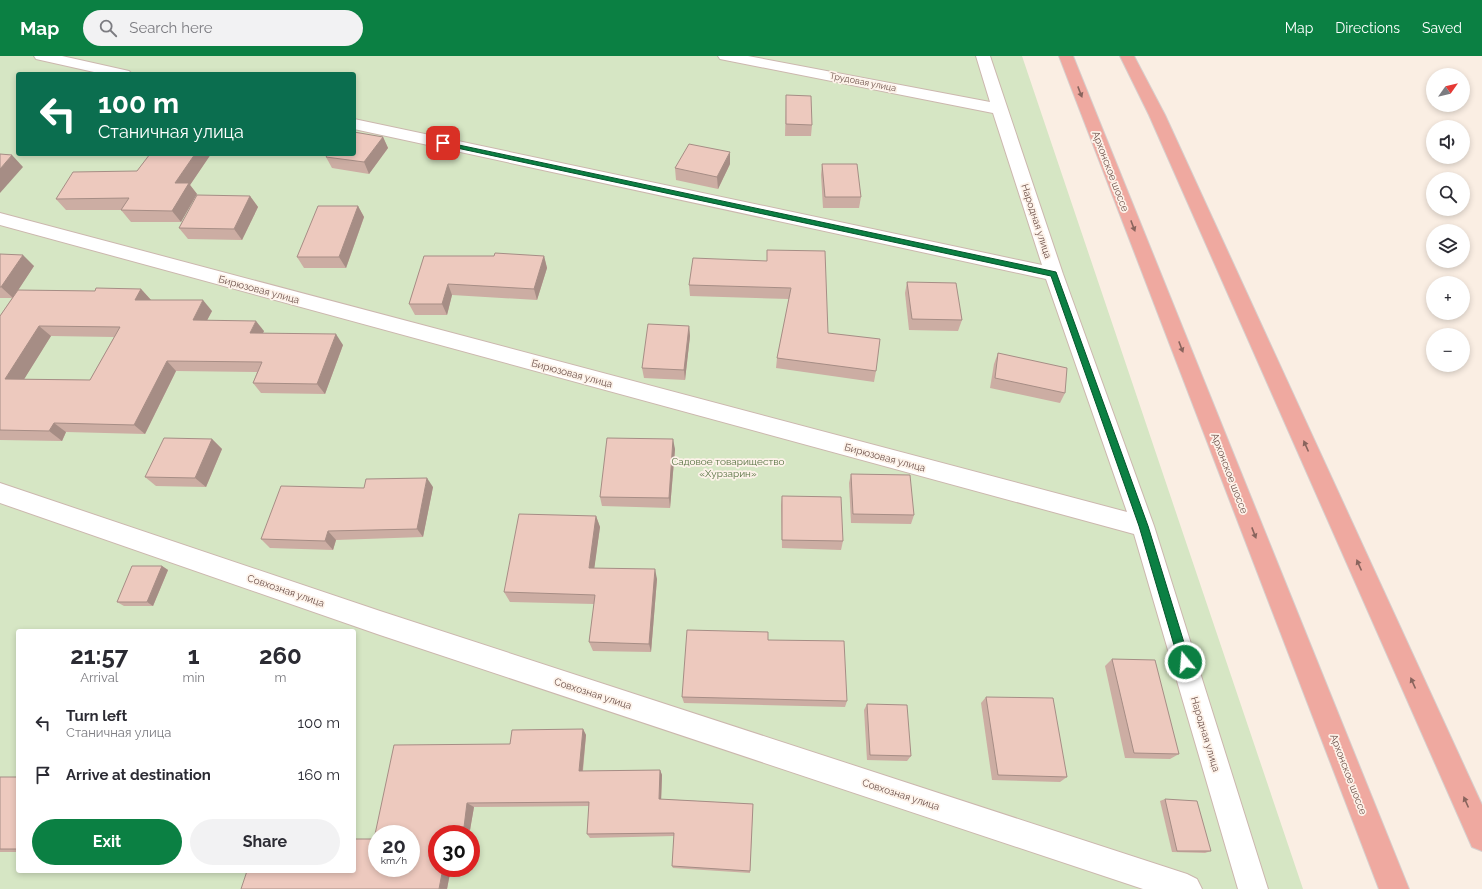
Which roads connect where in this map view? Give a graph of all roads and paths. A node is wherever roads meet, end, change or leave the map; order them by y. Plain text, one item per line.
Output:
1 (41, 56) edge
2 (726, 56) edge
3 (983, 56) edge
4 (1066, 56) edge
5 (1127, 56) edge
6 (115, 72) edge
7 (1000, 109) junction
8 (356, 124) edge
9 (0, 219) edge
10 (1054, 274) junction
11 (0, 493) edge
12 (1143, 526) junction
13 (1482, 837) edge
14 (1187, 889) edge
15 (1253, 889) edge
16 (1394, 889) edge

1 - 6 street
2 - 7 street, Трудовая улица
3 - 7 street, Народная улица
4 -> 16 highway, Архонское шоссе
13 -> 5 highway
7 - 10 street, Народная улица
8 - 10 street
9 - 12 street, Бирюзовая улица
10 - 12 street, Народная улица
11 - 14 street, Совхозная улица
12 - 15 street, Народная улица

